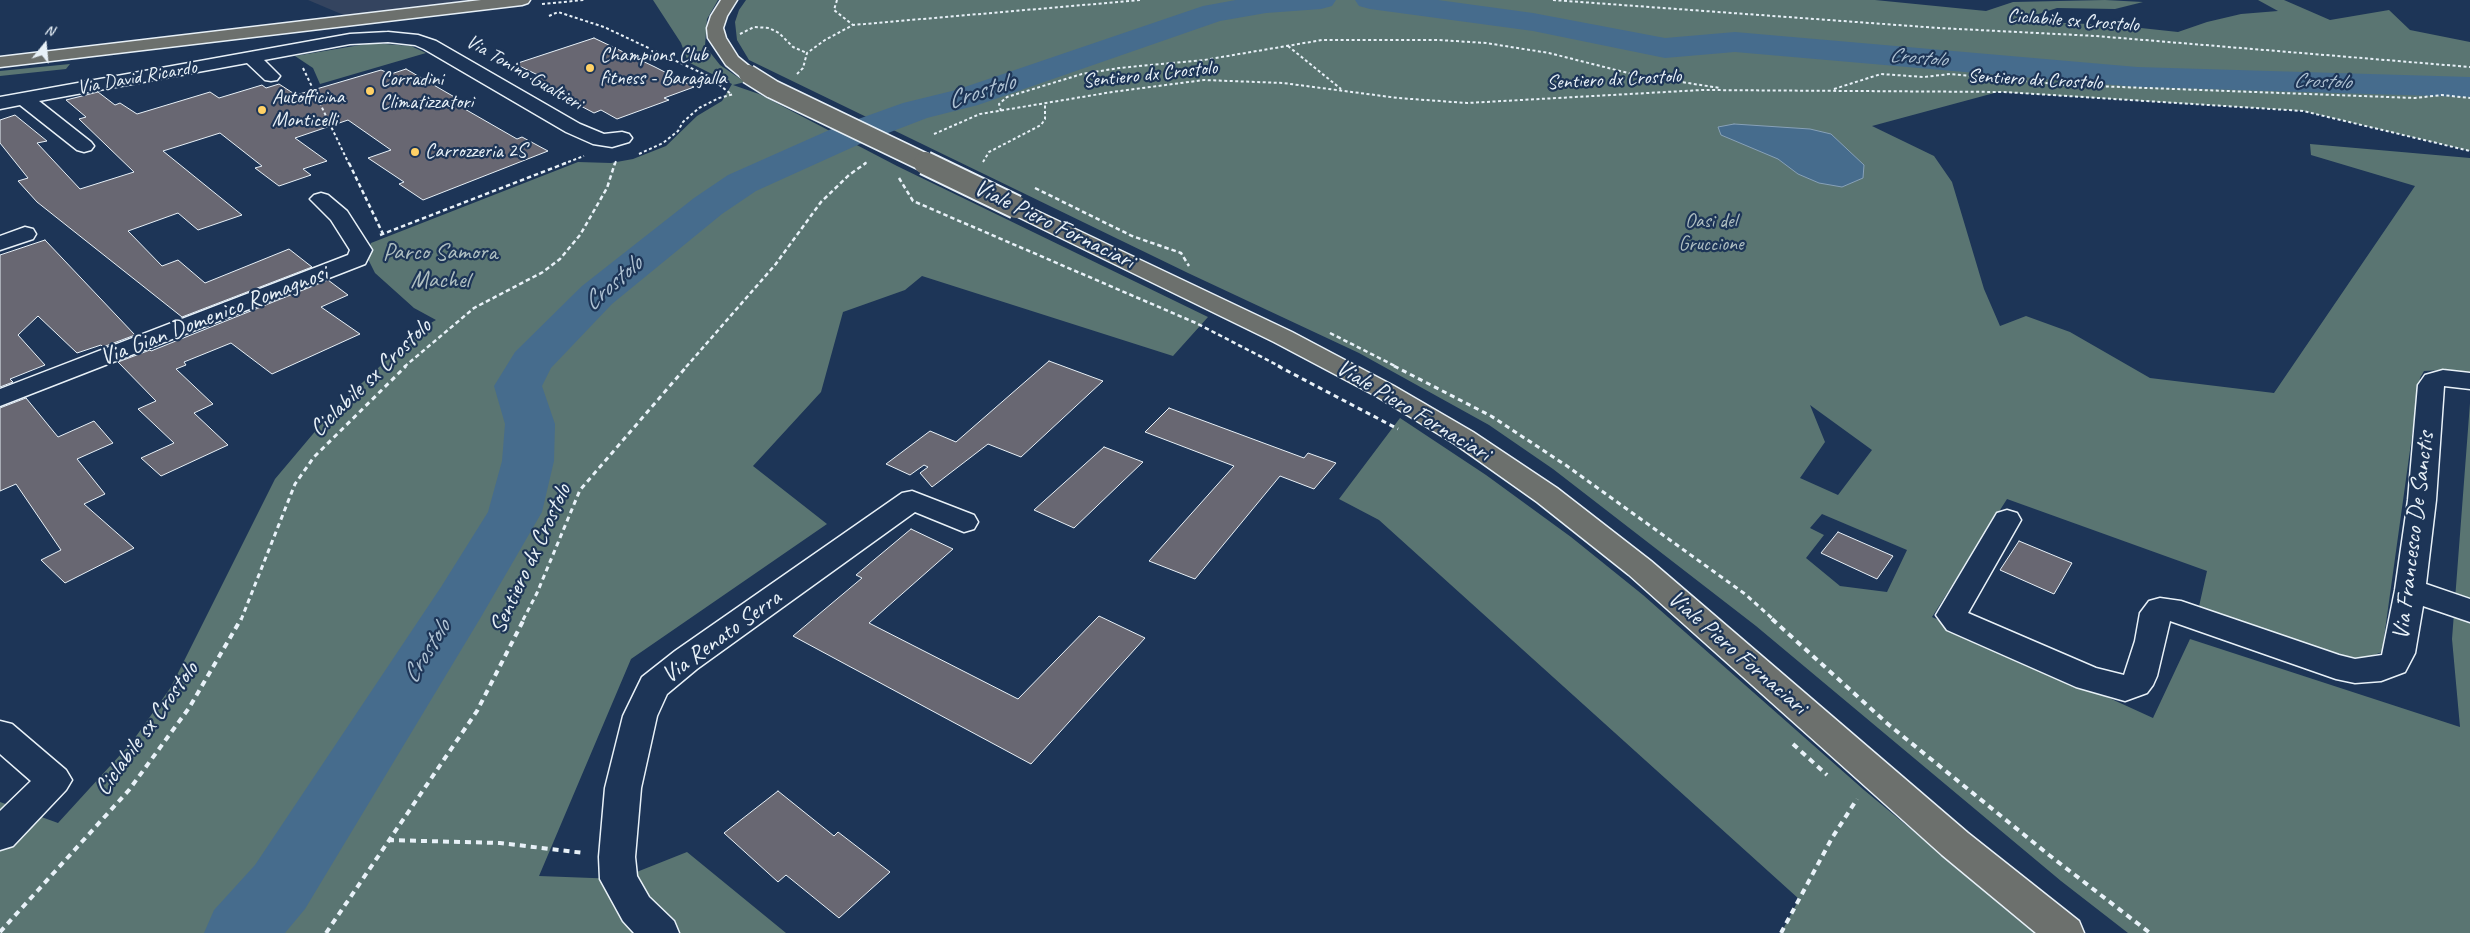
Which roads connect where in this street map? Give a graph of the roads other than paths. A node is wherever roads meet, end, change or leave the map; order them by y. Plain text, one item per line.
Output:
1 (522, 0) edge
2 (730, 0) edge
3 (490, 2) edge
4 (404, 38) joint
5 (251, 57) junction
6 (0, 62) edge
7 (271, 76) dead end
8 (24, 99) junction
9 (0, 103) edge
10 (84, 146) dead end
11 (617, 146) road end
12 (321, 199) dead end
13 (24, 234) dead end
14 (0, 243) edge
15 (2470, 381) edge
16 (0, 398) edge
17 (2007, 520) dead end
18 (964, 522) dead end
19 (2410, 590) junction
20 (2470, 611) edge
21 (0, 734) edge
22 (0, 835) edge
23 (660, 933) edge
24 (2065, 933) edge

1 - 3 main road
2 - 24 main road, Viale Piero Fornaciari, bridge
3 - 6 main road
4 - 5 street, Via David Ricardo
4 - 11 street, Via Tonino Gualtieri
5 - 7 street
5 - 8 street, Via David Ricardo
8 - 9 street, Via David Ricardo
8 - 10 street, Via David Ricardo
12 - 16 street, Via Gian Domenico Romagnosi
13 - 14 street
15 - 19 street, Via Francesco De Sanctis
17 - 19 street, Via Francesco De Sanctis
18 - 23 street, Via Renato Serra
19 - 20 street
21 - 22 street

